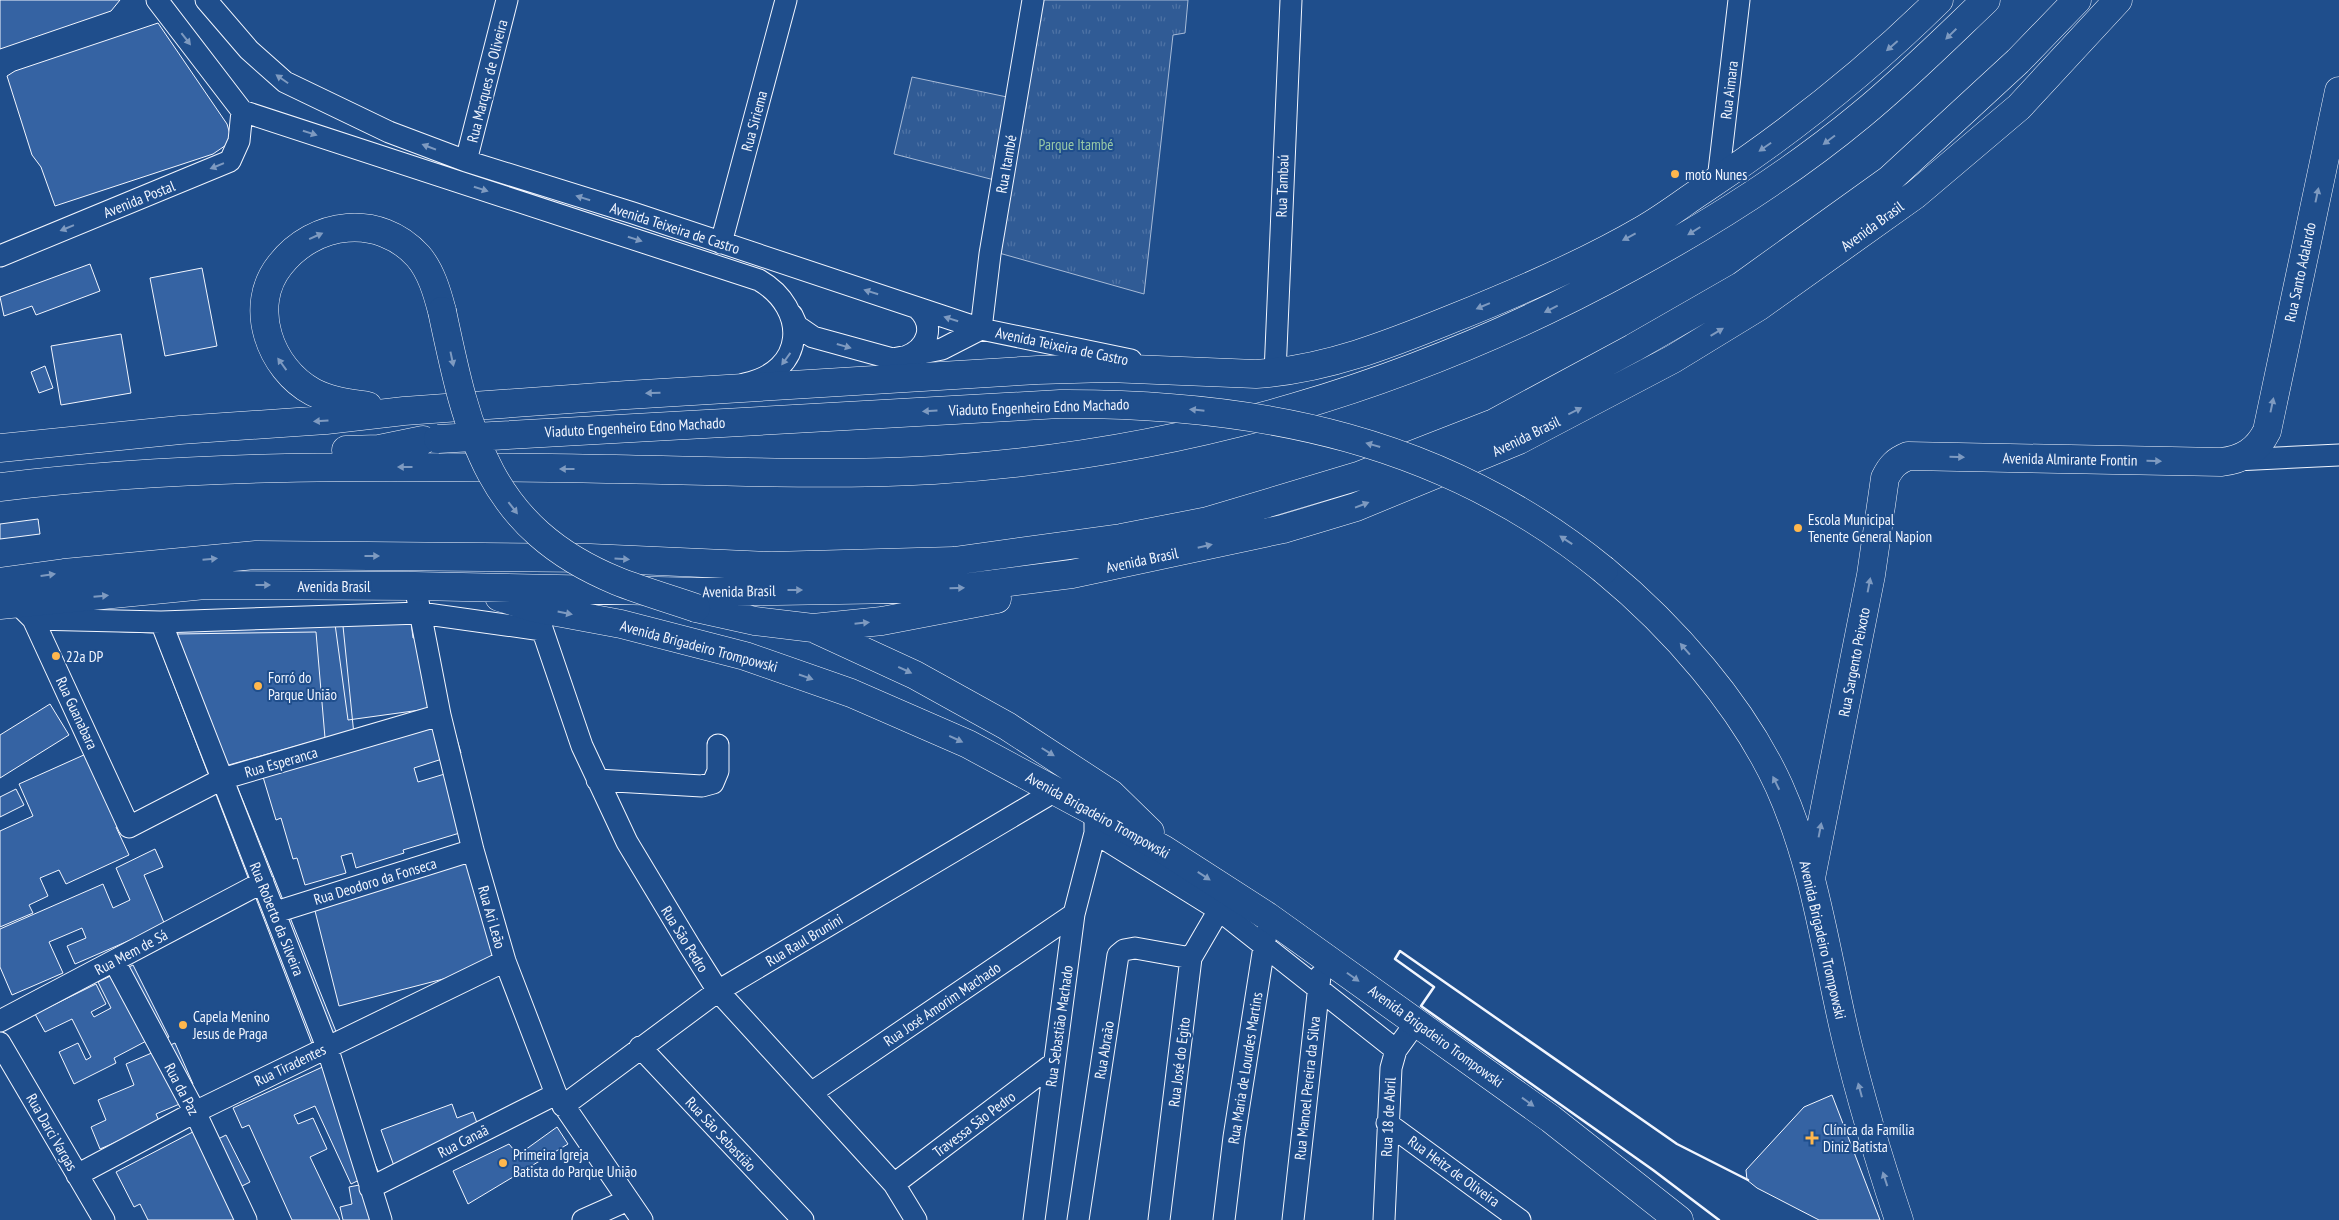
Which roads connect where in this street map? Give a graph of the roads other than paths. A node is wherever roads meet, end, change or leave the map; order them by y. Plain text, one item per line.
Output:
1 (157, 0) edge
2 (206, 0) edge
3 (507, 0) edge
4 (786, 0) edge
5 (1033, 0) edge
6 (1291, 0) edge
7 (1739, 0) edge
8 (1939, 0) edge
9 (1986, 0) edge
10 (2077, 0) edge
11 (2118, 0) edge
12 (2339, 91) edge
13 (242, 111) junction
14 (466, 161) junction
15 (1718, 180) junction
16 (721, 243) junction
17 (0, 256) edge
18 (917, 308) junction
19 (790, 313) junction
20 (981, 329) junction
21 (902, 358) junction
22 (1186, 371) junction
23 (1275, 373) junction
24 (702, 392) junction
25 (404, 411) junction
26 (431, 439) junction
27 (38, 443) junction
28 (2251, 447) junction
29 (0, 448) edge
30 (2339, 455) edge
31 (1908, 456) joint
32 (2291, 458) junction
33 (0, 472) edge
34 (0, 488) edge
35 (1604, 570) joint
36 (1072, 574) junction
37 (0, 582) edge
38 (423, 586) junction
39 (17, 609) edge
40 (420, 614) junction
41 (538, 619) junction
42 (161, 622) junction
43 (813, 628) junction
44 (440, 715) junction
45 (718, 745) dead end
46 (222, 779) junction
47 (598, 780) junction
48 (1055, 791) junction
49 (1095, 822) junction
50 (129, 826) joint
51 (1163, 849) junction
52 (473, 850) junction
53 (1811, 878) junction
54 (263, 882) junction
55 (1219, 910) junction
56 (276, 912) junction
57 (1074, 914) junction
58 (1267, 916) junction
59 (1265, 945) junction
60 (1324, 956) junction
61 (1191, 958) junction
62 (114, 961) junction
63 (505, 961) junction
64 (1318, 987) junction
65 (718, 991) junction
66 (0, 1021) edge
67 (1417, 1022) junction
68 (0, 1043) edge
69 (327, 1047) junction
70 (640, 1048) junction
71 (1396, 1050) junction
72 (1054, 1063) junction
73 (811, 1093) junction
74 (560, 1100) junction
75 (195, 1112) junction
76 (1387, 1123) junction
77 (77, 1176) junction
78 (894, 1184) junction
79 (370, 1188) junction
80 (628, 1200) junction
81 (104, 1220) edge
82 (246, 1220) edge
83 (381, 1220) edge
84 (582, 1220) edge
85 (642, 1220) edge
86 (802, 1220) edge
87 (916, 1220) edge
88 (1034, 1220) edge
89 (1078, 1220) edge
90 (1159, 1220) edge
91 (1224, 1220) edge
92 (1292, 1220) edge
93 (1384, 1220) edge
94 (1520, 1220) edge
95 (1679, 1220) edge
96 (1898, 1220) edge

1 -> 13 street
14 -> 2 street, Avenida Teixeira de Castro
3 - 14 street, Rua Marques de Oliveira
4 - 16 street, Rua Siriema
5 - 20 street, Rua Itambé
6 - 23 street, Rua Tambaú
7 - 15 street, Rua Aimara
8 -> 15 highway
9 -> 34 highway
37 -> 10 highway, Avenida Brasil
36 -> 11 highway, Avenida Brasil
28 -> 12 highway, Rua Santo Adalardo
13 -> 17 street, Avenida Postal
13 -> 19 street, Avenida Teixeira de Castro
16 -> 14 street, Avenida Teixeira de Castro
15 -> 23 highway
18 -> 16 street, Avenida Teixeira de Castro
20 -> 18 street, Avenida Teixeira de Castro
18 - 21 street
19 -> 21 street
19 -> 24 street, Avenida Teixeira de Castro
20 - 21 street
20 - 22 street, Avenida Teixeira de Castro
22 - 23 highway
22 - 24 highway
24 -> 25 highway
25 -> 27 highway
25 -> 43 highway, bridge
26 - 27 highway
26 - 33 highway
35 -> 26 highway, Viaduto Engenheiro Edno Machado, bridge
27 - 29 highway
31 -> 28 highway, Avenida Almirante Frontin
28 - 32 street, Avenida Almirante Frontin
28 - 32 street
30 - 32 street, Avenida Almirante Frontin
53 -> 31 highway, Rua Sargento Peixoto
53 -> 35 highway, Avenida Brigadeiro Trompowski
38 -> 36 highway, Avenida Brasil
43 -> 36 highway
39 -> 38 highway, Avenida Brasil
38 - 40 street, Rua Ari Leão
38 - 41 highway, Avenida Brigadeiro Trompowski
39 - 42 street, Avenida Brasil
39 - 50 street, Rua Guanabara
40 - 41 street, Avenida Brasil
40 - 42 street, Avenida Brasil
40 - 44 street, Rua Ari Leão
41 - 47 street, Rua São Pedro
41 -> 48 highway, Avenida Brigadeiro Trompowski
42 - 46 street, Rua Roberto da Silveira
43 -> 51 highway
44 - 46 street, Rua Esperanca
44 - 52 street, Rua Ari Leão
45 - 47 street
46 - 50 street, Rua Esperanca
46 - 54 street, Rua Roberto da Silveira
47 - 65 street, Rua São Pedro
48 - 49 highway, Avenida Brigadeiro Trompowski
48 - 65 street, Rua Raul Brunini
49 - 51 highway, Avenida Brigadeiro Trompowski
49 - 55 street
49 - 57 street, Rua Sebastião Machado
51 -> 58 highway, Avenida Brigadeiro Trompowski
52 - 56 street, Rua Deodoro da Fonseca
52 - 63 street, Rua Ari Leão
96 -> 53 highway, Avenida Brigadeiro Trompowski
54 - 56 street, Rua Roberto da Silveira
54 - 62 street, Rua Mem de Sá
55 - 59 street
55 - 61 street, Rua José do Egito
56 - 69 street, Rua Roberto da Silveira
57 - 72 street, Rua Sebastião Machado
57 - 73 street, Rua José Amorim Machado
58 - 59 street, Rua Maria de Lourdes Martins
58 - 60 highway, Avenida Brigadeiro Trompowski
59 - 64 street
59 - 91 street, Rua Maria de Lourdes Martins
60 - 64 street, Rua Manoel Pereira da Silva
60 -> 67 highway, Avenida Brigadeiro Trompowski
61 - 89 street, Rua Abraão
61 - 90 street, Rua José do Egito
62 - 66 street, Rua Mem de Sá
62 - 75 street, Rua da Paz
63 - 69 street, Rua Tiradentes
63 - 74 street, Rua Ari Leão
64 - 71 street
64 - 92 street, Rua Manoel Pereira da Silva
65 - 70 street, Rua Raul Brunini
65 - 73 street, Rua São Pedro
67 - 71 street, Rua 18 de Abril
67 -> 95 highway, Avenida Brigadeiro Trompowski
68 - 77 street, Rua Darci Vargas
69 - 75 street, Rua Tiradentes
69 - 79 street, Rua Roberto da Silveira
70 - 74 street, Rua Raul Brunini
70 - 86 street, Rua São Sebastião
71 - 76 street, Rua 18 de Abril
72 - 78 street, Travessa São Pedro
72 - 88 street, Rua Sebastião Machado
73 - 78 street, Rua São Pedro
74 - 79 street, Rua Canaã
74 - 80 street, Rua Ari Leão
75 - 77 street, Rua Tiradentes
75 - 82 street, Rua da Paz
76 - 93 street, Rua 18 de Abril
76 - 94 street, Rua Heitz de Oliveira
77 - 81 street, Rua Darci Vargas
78 - 87 street, Rua São Pedro
79 - 83 street, Rua Roberto da Silveira
80 - 84 street
80 - 85 street, Rua Ari Leão

